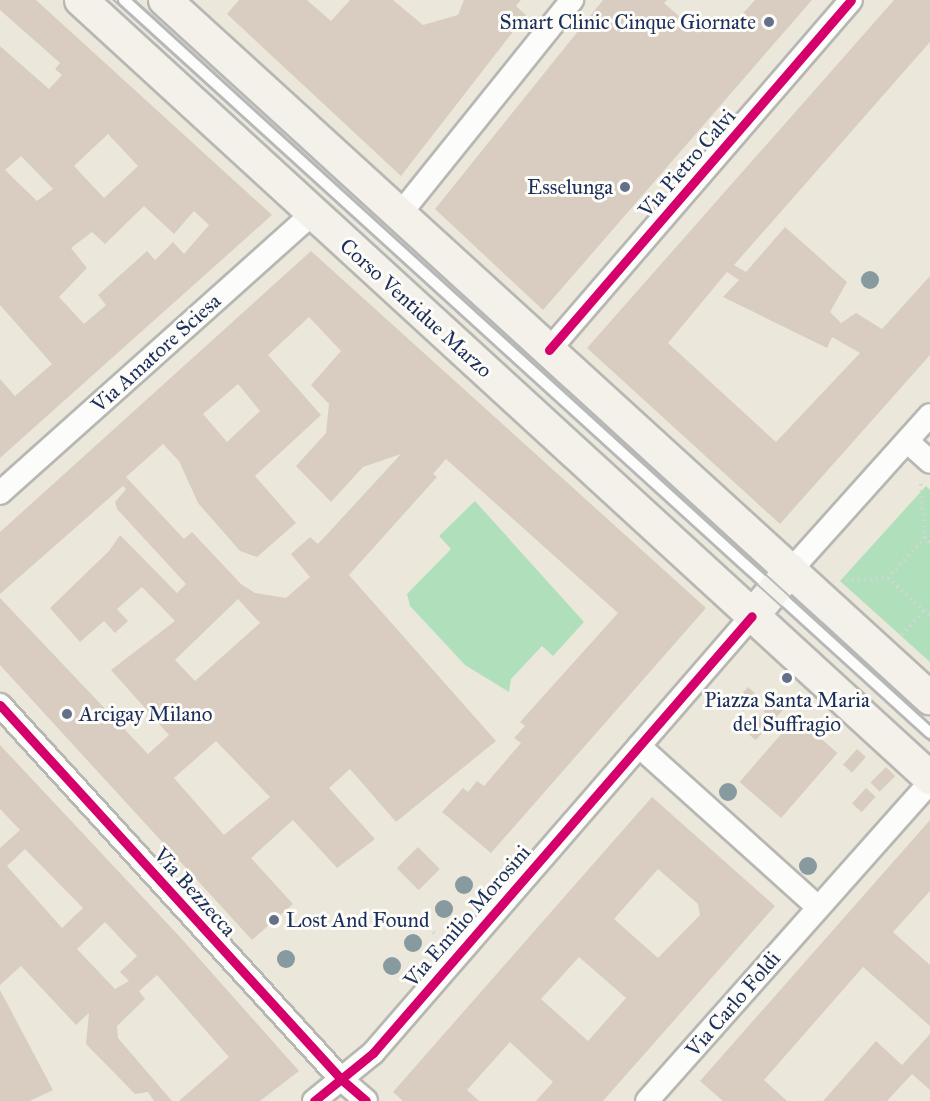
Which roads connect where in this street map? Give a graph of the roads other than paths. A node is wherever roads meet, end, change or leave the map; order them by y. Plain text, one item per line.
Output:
1 (81, 0) edge
2 (124, 0) edge
3 (572, 0) edge
4 (851, 0) edge
5 (180, 5) edge
6 (313, 213) junction
7 (400, 214) junction
8 (549, 350) junction
9 (930, 415) edge
10 (907, 441) junction
11 (925, 470) edge
12 (0, 493) edge
13 (783, 580) junction
14 (752, 615) junction
15 (930, 698) edge
16 (0, 705) edge
17 (930, 733) edge
18 (639, 746) junction
19 (930, 780) edge
20 (818, 907) junction
21 (341, 1079) junction
22 (314, 1101) edge
23 (366, 1101) edge
24 (647, 1101) edge

1 - 6 main road, Corso Ventidue Marzo
2 - 13 lane
3 - 7 street
4 - 8 street, Via Pietro Calvi
5 - 7 main road
6 - 12 street, Via Amatore Sciesa
6 - 14 main road, Corso Ventidue Marzo
7 - 8 main road
8 - 13 main road
9 - 10 street
10 - 11 street
10 - 13 street
13 - 14 main road
13 - 15 main road
13 - 17 lane
14 - 18 street
14 - 19 main road
16 - 21 street, Via Bezzecca
18 - 20 street
18 - 21 street, Via Emilio Morosini
19 - 20 street
20 - 24 street, Via Carlo Foldi
21 - 22 street, Via Emilio Morosini
21 - 23 street, Via Bezzecca

